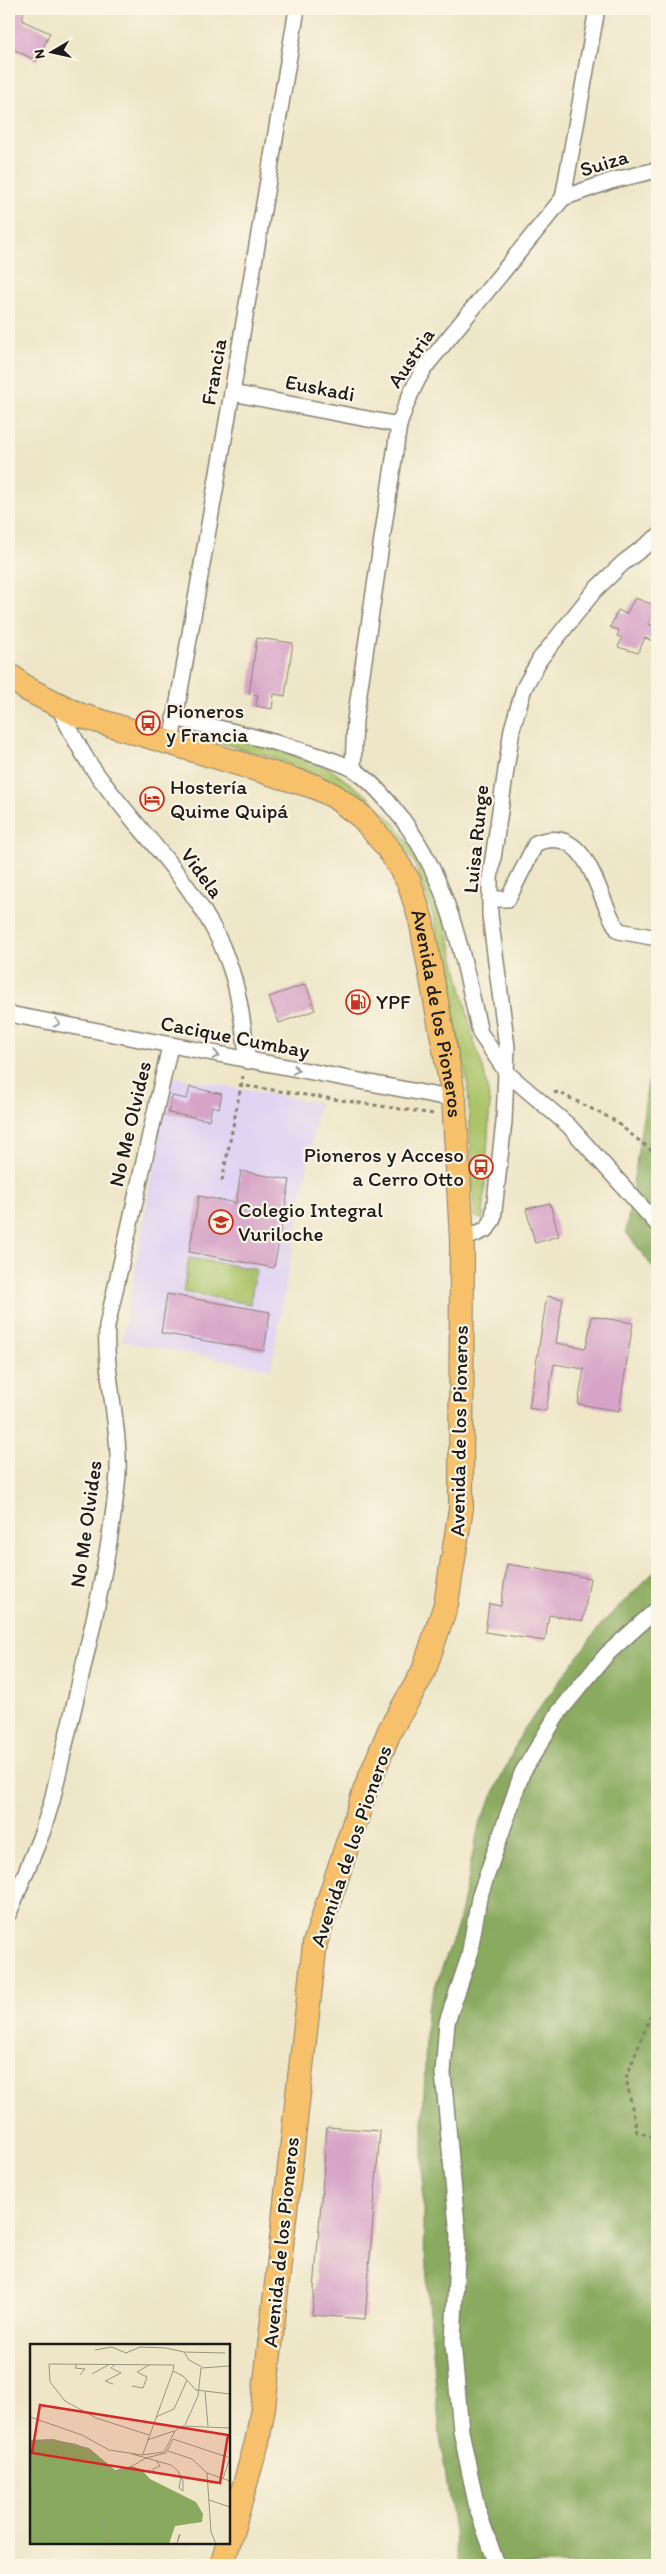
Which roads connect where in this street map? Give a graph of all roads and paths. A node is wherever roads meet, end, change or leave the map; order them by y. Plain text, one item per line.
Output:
1 (297, 9) edge
2 (597, 9) edge
3 (657, 170) edge
4 (563, 198) junction
5 (232, 392) junction
6 (399, 425) junction
7 (657, 537) edge
8 (9, 675) edge
9 (58, 706) junction
10 (174, 718) junction
11 (171, 742) junction
12 (353, 769) junction
13 (490, 899) junction
14 (657, 938) edge
15 (9, 1014) edge
16 (170, 1046) junction
17 (248, 1061) junction
18 (507, 1073) junction
19 (239, 1085) junction
20 (536, 1096) junction
21 (454, 1099) junction
22 (434, 1114) dead end
23 (657, 1155) edge
24 (222, 1181) dead end
25 (657, 1224) edge
26 (462, 1240) junction
27 (657, 1609) edge
28 (9, 1913) edge
29 (657, 2000) edge
30 (657, 2136) edge
31 (230, 2536) edge
32 (228, 2544) edge
33 (222, 2565) edge
34 (497, 2565) edge

1 - 5 street, Francia
2 - 4 street, Austria
3 - 4 street, Suiza
4 - 6 street, Austria
5 - 6 street, Euskadi
5 - 10 street, Francia
6 - 12 street, Austria
7 - 13 street, Luisa Runge
8 - 9 main road, Avenida de los Pioneros
9 - 11 main road, Avenida de los Pioneros
9 - 17 street, Videla
10 - 11 street, Francia
10 - 12 street
11 - 21 main road, Avenida de los Pioneros
12 - 18 street
13 - 14 street
13 - 18 street, Luisa Runge
15 -> 16 street, Cacique Cumbay
16 -> 17 street, Cacique Cumbay
16 - 28 street, No Me Olvides
17 - 19 path
17 -> 21 street, Cacique Cumbay
18 - 20 street
18 - 26 street, Luisa Runge
19 - 22 path
19 - 24 path
20 - 23 path
20 - 25 street
21 - 26 main road, Avenida de los Pioneros
26 - 31 main road, Avenida de los Pioneros
27 - 34 street
29 - 30 path
32 - 33 main road, Avenida de los Pioneros

